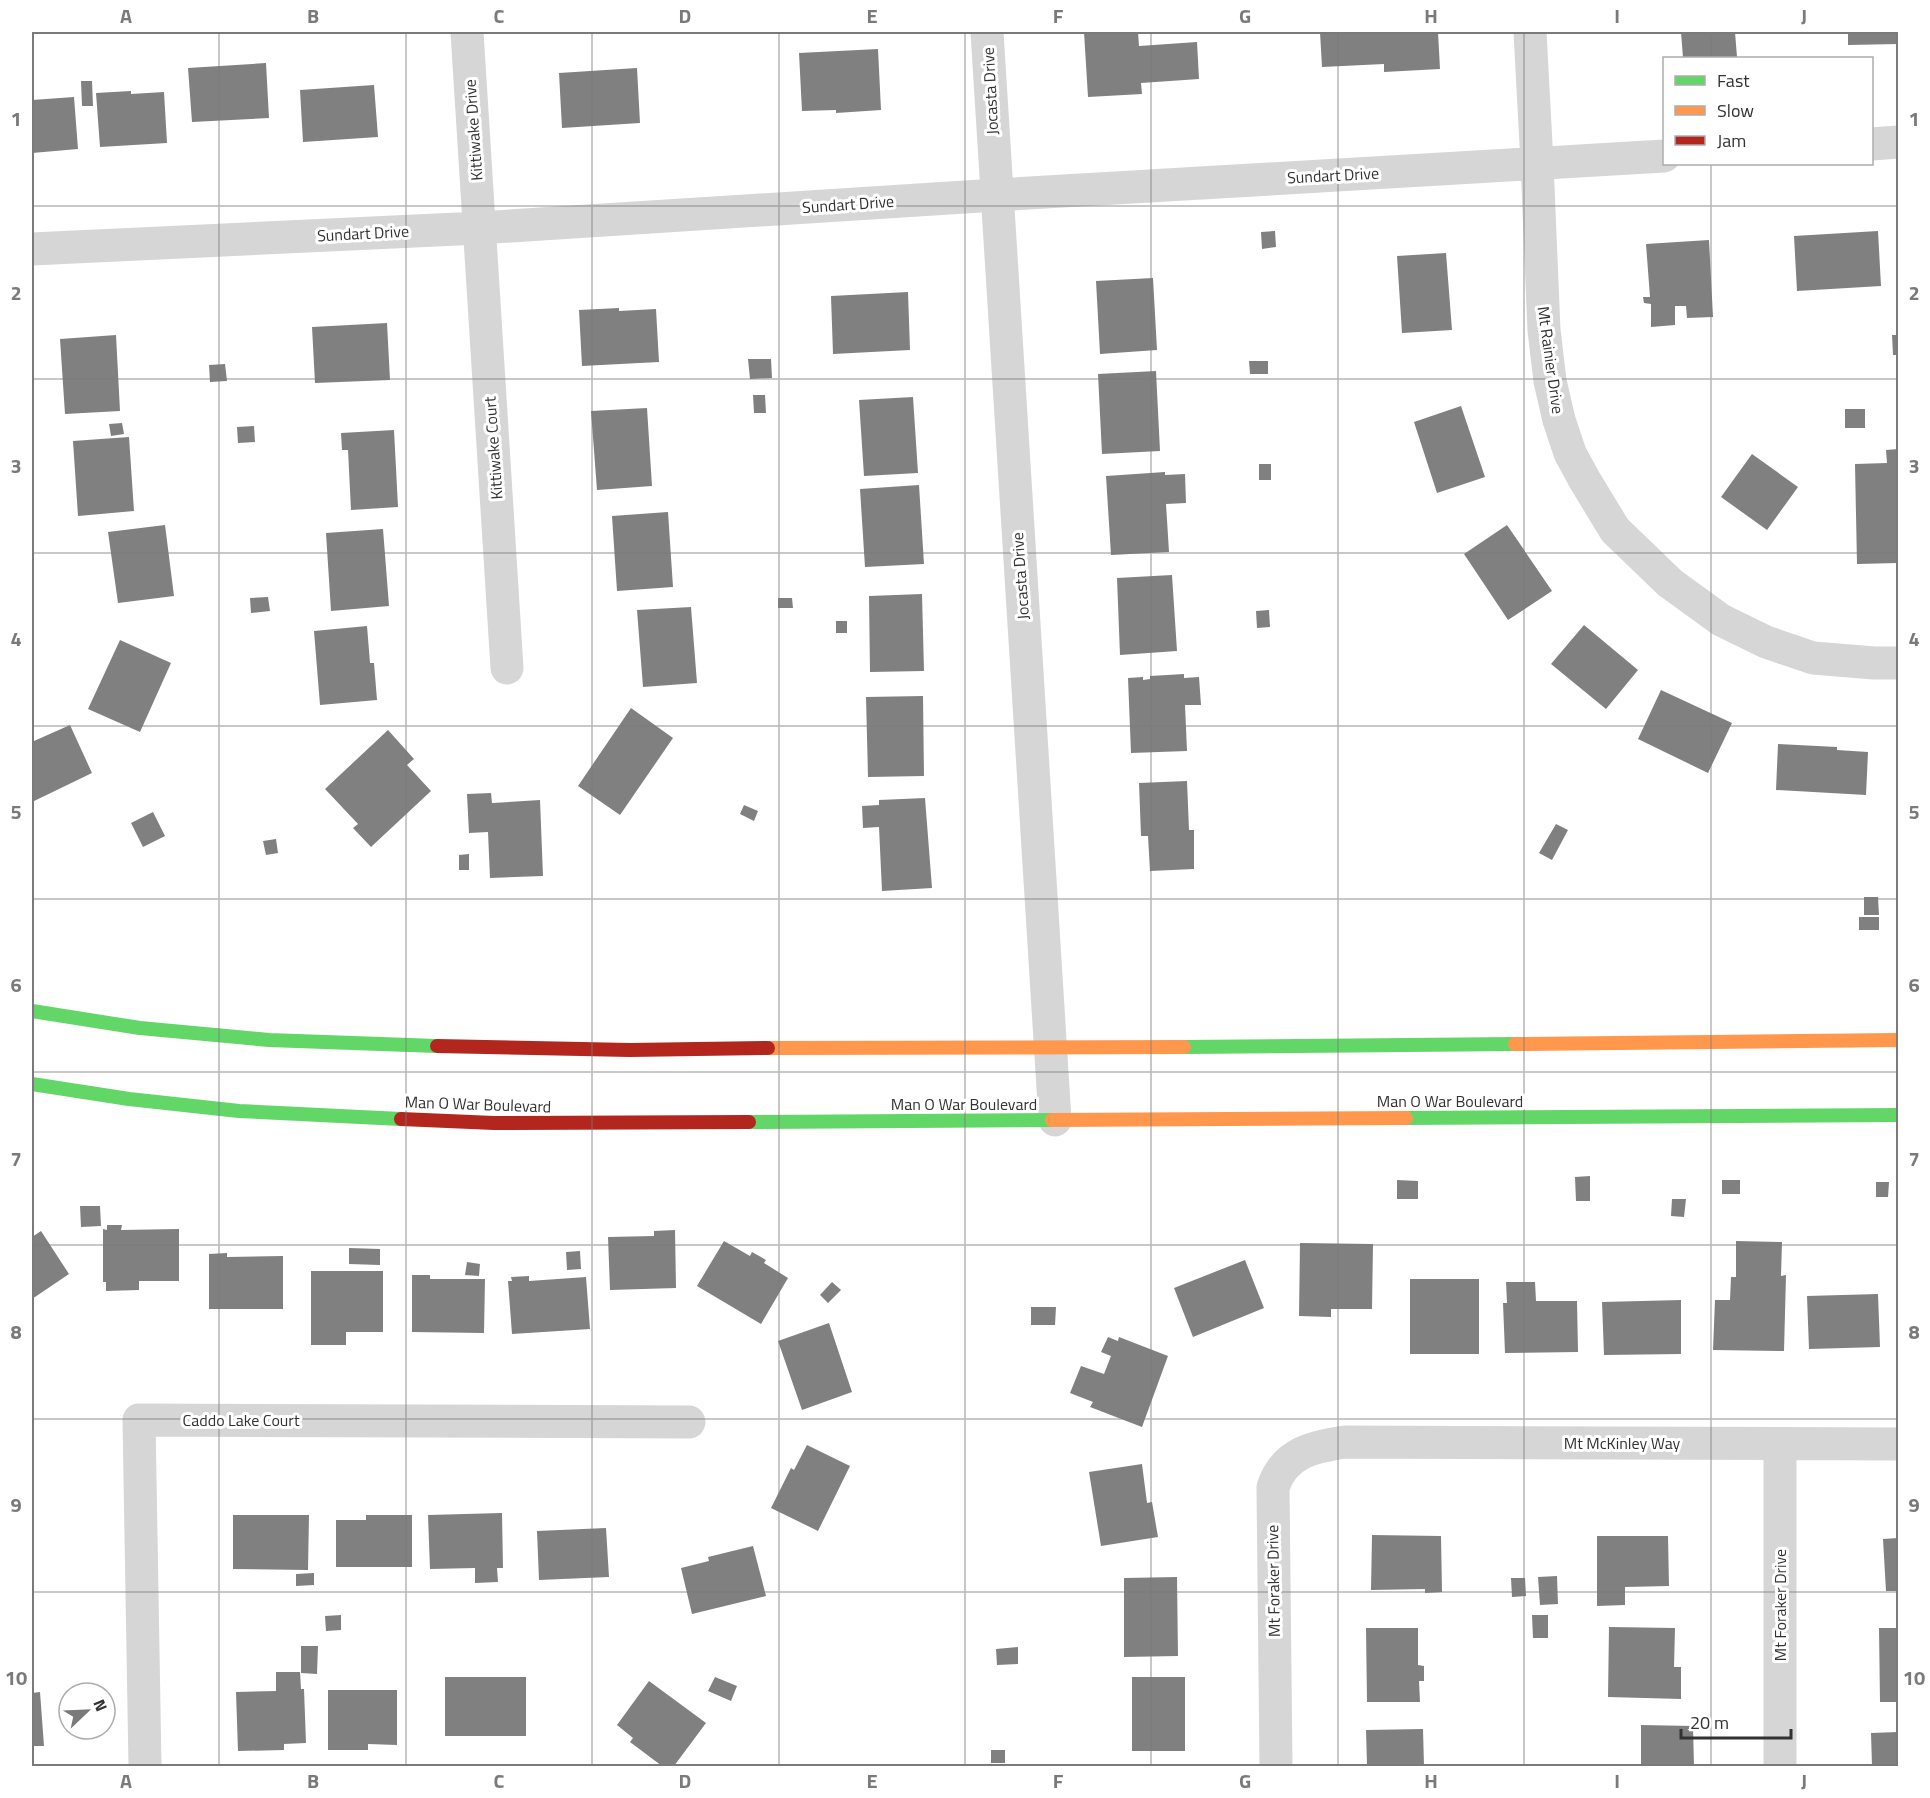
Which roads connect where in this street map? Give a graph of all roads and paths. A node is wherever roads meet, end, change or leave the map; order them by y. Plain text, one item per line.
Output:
1 (467, 32) edge
2 (987, 32) edge
3 (1530, 32) edge
4 (1899, 142) edge
5 (1873, 144) edge
6 (1663, 156) edge
7 (1537, 163) junction
8 (996, 195) junction
9 (479, 228) junction
10 (32, 249) edge
11 (1899, 663) edge
12 (507, 668) dead end
13 (32, 1011) edge
14 (1899, 1040) edge
15 (1049, 1048) junction
16 (32, 1084) edge
17 (1899, 1114) edge
18 (1055, 1120) junction
19 (689, 1422) dead end
20 (1345, 1442) joint
21 (1780, 1444) junction
22 (1899, 1444) edge
23 (145, 1767) edge
24 (1275, 1767) edge
25 (1780, 1767) edge

1 - 9 street, Kittiwake Drive
2 - 8 street, Jocasta Drive
3 - 7 street, Mt Rainier Drive
4 - 5 street
6 - 7 street, Sundart Drive
7 - 8 street, Sundart Drive
7 - 11 street, Mt Rainier Drive
8 - 9 street, Sundart Drive
8 - 15 street, Jocasta Drive
9 - 10 street, Sundart Drive
9 - 12 street, Kittiwake Court
13 - 15 main road
14 - 15 main road
15 - 18 street, Jocasta Drive
16 - 18 main road, Man O War Boulevard
17 - 18 main road, Man O War Boulevard
19 - 23 street, Caddo Lake Court
20 - 21 street, Mt McKinley Way
20 - 24 street, Mt Foraker Drive
21 - 22 street, Mt McKinley Way
21 - 25 street, Mt Foraker Drive

